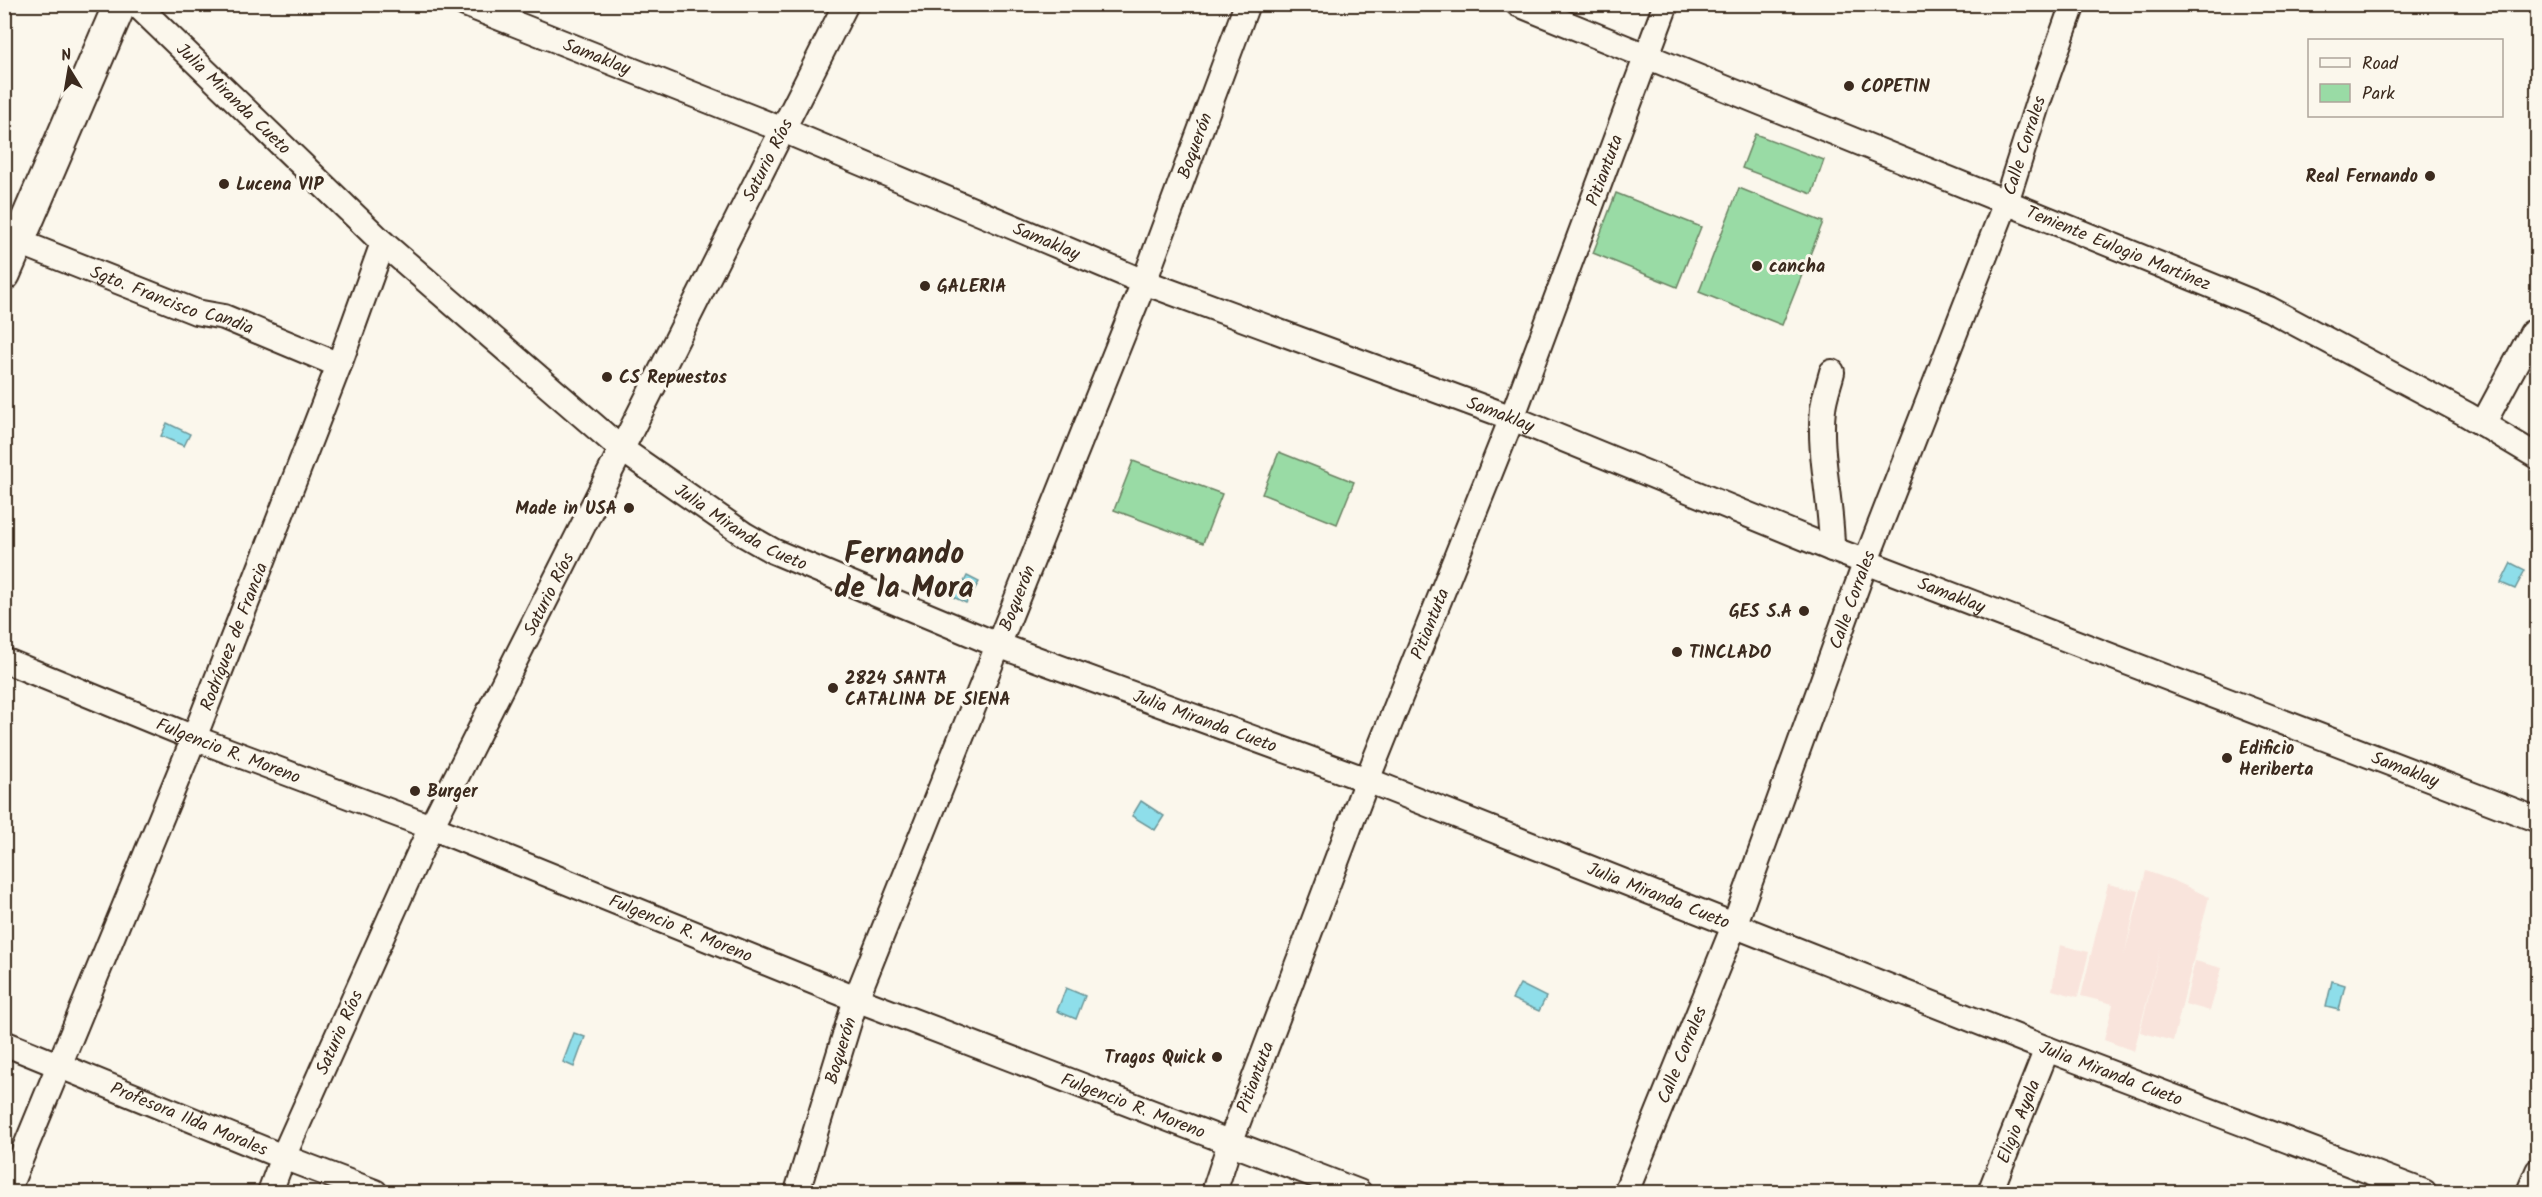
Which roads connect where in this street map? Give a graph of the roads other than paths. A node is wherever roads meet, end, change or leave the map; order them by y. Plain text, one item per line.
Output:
1 (120, 4) edge
2 (136, 4) edge
3 (465, 4) edge
4 (846, 4) edge
5 (1247, 4) edge
6 (1518, 4) edge
7 (1666, 4) edge
8 (2073, 4) edge
9 (1647, 57) junction
10 (783, 130) junction
11 (2006, 201) junction
12 (12, 239) edge
13 (383, 243) junction
14 (4, 274) edge
15 (1144, 282) junction
16 (2532, 333) dead end
17 (339, 364) junction
18 (1832, 372) dead end
19 (1512, 418) junction
20 (2483, 424) junction
21 (620, 448) junction
22 (2538, 457) edge
23 (1832, 549) junction
24 (1866, 561) junction
25 (998, 645) junction
26 (4, 660) edge
27 (194, 738) junction
28 (1367, 780) junction
29 (2538, 820) edge
30 (431, 827) junction
31 (1734, 926) junction
32 (856, 999) junction
33 (4, 1043) edge
34 (2047, 1050) junction
35 (58, 1065) junction
36 (1230, 1143) junction
37 (283, 1157) junction
38 (2538, 1171) edge
39 (7, 1192) edge
40 (270, 1192) edge
41 (375, 1192) edge
42 (797, 1192) edge
43 (1214, 1192) edge
44 (1359, 1192) edge
45 (1626, 1192) edge
46 (1990, 1192) edge
47 (2424, 1192) edge
48 (2529, 1192) edge

1 - 12 main road
2 - 13 street, Julia Miranda Cueto
3 - 10 street, Samaklay
4 - 10 street, Saturio Ríos
5 - 15 street, Boquerón
6 - 9 street, Teniente Eulogio Martínez
7 - 9 street, Pitiantuta
8 - 11 street, Calle Corrales
9 - 11 street, Teniente Eulogio Martínez
9 - 19 street, Pitiantuta
10 - 15 street, Samaklay
10 - 21 street, Saturio Ríos
11 - 20 street, Teniente Eulogio Martínez
11 - 24 street, Calle Corrales
12 - 14 main road
12 - 17 street, Sgto. Francisco Candia
13 - 17 street, Rodríguez de Francia
13 - 21 street, Julia Miranda Cueto
15 - 19 street, Samaklay
15 - 25 street, Boquerón
16 - 20 street
17 - 27 street, Rodríguez de Francia
18 - 23 street
19 - 23 street, Samaklay
19 - 28 street, Pitiantuta
20 - 22 street, Teniente Eulogio Martínez
21 - 25 street, Julia Miranda Cueto
21 - 30 street, Saturio Ríos
23 - 24 street, Samaklay
24 - 29 street, Samaklay
24 - 31 street, Calle Corrales
25 - 28 street, Julia Miranda Cueto
25 - 32 street, Boquerón
26 - 27 street, Fulgencio R. Moreno
27 - 30 street, Fulgencio R. Moreno
27 - 35 street, Rodríguez de Francia
28 - 31 street, Julia Miranda Cueto
28 - 36 street, Pitiantuta
30 - 32 street, Fulgencio R. Moreno
30 - 37 street, Saturio Ríos
31 - 34 street, Julia Miranda Cueto
31 - 45 street, Calle Corrales
32 - 36 street, Fulgencio R. Moreno
32 - 42 street, Boquerón
33 - 35 street, Profesora Ilda Morales
34 - 46 street, Eligio Ayala
34 - 47 street, Julia Miranda Cueto
35 - 37 street, Profesora Ilda Morales
35 - 39 street, Rodríguez de Francia
36 - 43 street, Pitiantuta
36 - 44 street, Fulgencio R. Moreno
37 - 40 street, Saturio Ríos
37 - 41 street, Profesora Ilda Morales
38 - 48 street

